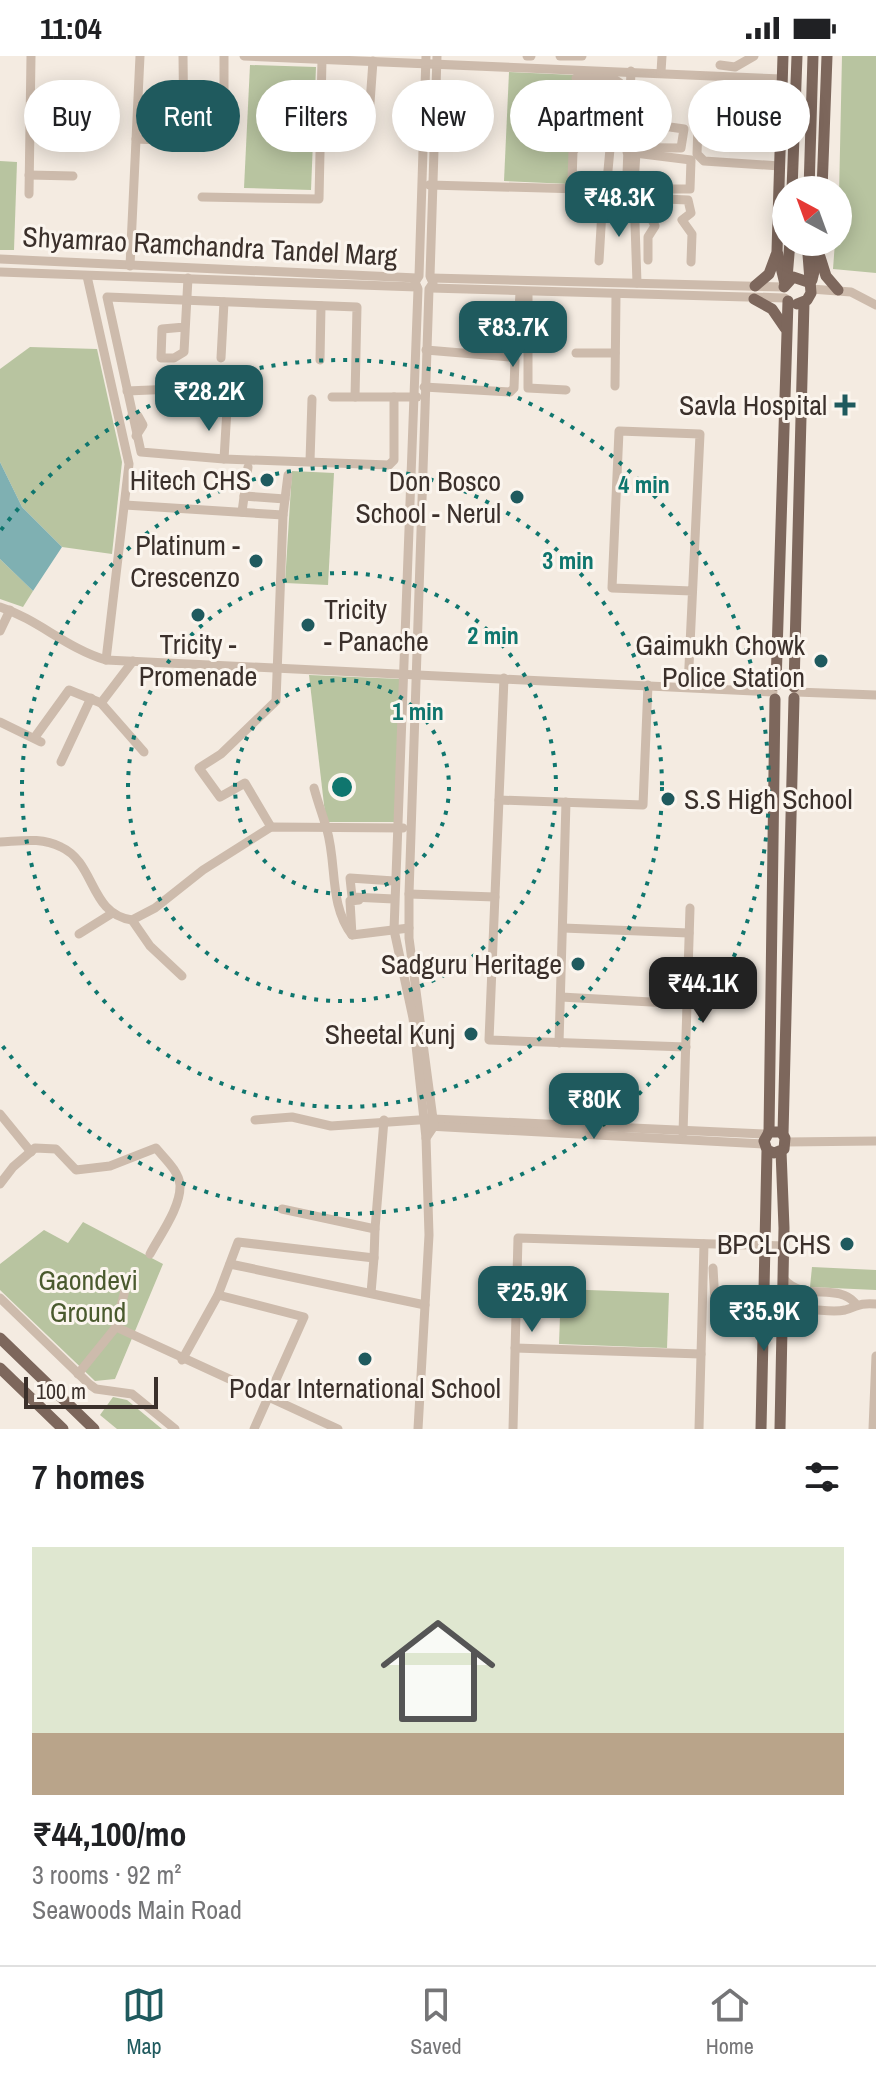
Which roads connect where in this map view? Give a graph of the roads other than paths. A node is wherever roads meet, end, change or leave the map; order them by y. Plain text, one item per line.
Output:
1 (31, 56) edge
2 (140, 56) edge
3 (183, 56) edge
4 (224, 56) edge
5 (244, 56) edge
6 (557, 56) edge
7 (582, 56) edge
8 (662, 56) edge
9 (754, 56) edge
10 (783, 56) edge
11 (797, 56) edge
12 (813, 56) edge
13 (827, 56) edge
14 (322, 59) junction
15 (431, 60) edge
16 (480, 60) edge
17 (373, 61) junction
18 (504, 61) edge
19 (720, 65) edge
20 (553, 68) junction
21 (631, 71) junction
22 (661, 72) junction
23 (576, 78) dead end
24 (782, 79) joint
25 (139, 80) edge
26 (183, 80) edge
27 (224, 80) edge
28 (322, 80) edge
29 (372, 80) edge
30 (604, 80) edge
31 (630, 80) edge
32 (672, 126) edge
33 (136, 139) edge
34 (672, 149) edge
35 (320, 152) edge
36 (574, 152) edge
37 (622, 152) edge
38 (625, 152) edge
39 (625, 152) edge
40 (650, 152) edge
41 (697, 152) edge
42 (780, 152) edge
43 (780, 166) junction
44 (29, 175) junction
45 (73, 176) dead end
46 (780, 176) edge
47 (793, 176) edge
48 (809, 176) edge
49 (823, 176) edge
50 (427, 185) junction
51 (572, 186) junction
52 (620, 187) junction
53 (649, 187) dead end
54 (672, 189) dead end
55 (29, 194) dead end
56 (202, 197) dead end
57 (634, 199) junction
58 (649, 199) junction
59 (775, 256) edge
60 (778, 256) edge
61 (789, 256) edge
62 (808, 256) edge
63 (818, 256) edge
64 (822, 256) edge
65 (0, 259) edge
66 (648, 260) dead end
67 (599, 261) dead end
68 (691, 262) dead end
69 (130, 264) junction
70 (189, 266) junction
71 (0, 272) edge
72 (87, 276) junction
73 (129, 278) junction
74 (188, 280) junction
75 (424, 283) junction
76 (637, 283) junction
77 (755, 286) junction
78 (810, 286) junction
79 (785, 290) junction
80 (838, 290) junction
81 (524, 292) junction
82 (616, 295) junction
83 (754, 299) junction
84 (186, 302) junction
85 (224, 302) junction
86 (804, 302) junction
87 (876, 305) edge
88 (321, 306) junction
89 (185, 327) dead end
90 (787, 332) junction
91 (426, 349) junction
92 (576, 353) dead end
93 (615, 353) junction
94 (221, 358) dead end
95 (320, 360) dead end
96 (615, 386) dead end
97 (174, 389) dead end
98 (566, 390) dead end
99 (127, 391) junction
100 (421, 394) junction
101 (332, 397) dead end
102 (355, 397) junction
103 (394, 397) junction
104 (312, 399) dead end
105 (227, 409) dead end
106 (224, 459) junction
107 (310, 461) junction
108 (248, 467) dead end
109 (288, 475) dead end
110 (244, 496) junction
111 (285, 499) junction
112 (125, 505) junction
113 (242, 512) junction
114 (283, 515) junction
115 (692, 591) junction
116 (5, 608) edge
117 (0, 631) edge
118 (106, 660) junction
119 (133, 661) junction
120 (277, 667) junction
121 (411, 674) junction
122 (504, 678) junction
123 (648, 685) junction
124 (688, 687) junction
125 (775, 692) junction
126 (795, 692) junction
127 (876, 695) edge
128 (91, 698) junction
129 (101, 703) junction
130 (0, 722) edge
131 (144, 752) dead end
132 (61, 762) dead end
133 (314, 788) dead end
134 (499, 800) junction
135 (566, 802) junction
136 (271, 827) junction
137 (327, 828) junction
138 (398, 828) junction
139 (411, 829) junction
140 (0, 842) edge
141 (394, 881) junction
142 (409, 894) junction
143 (495, 897) junction
144 (394, 900) junction
145 (690, 908) dead end
146 (111, 914) junction
147 (132, 920) junction
148 (409, 928) junction
149 (563, 928) junction
150 (394, 930) junction
151 (689, 933) junction
152 (79, 934) dead end
153 (352, 935) junction
154 (182, 976) dead end
155 (561, 997) junction
156 (687, 1004) junction
157 (559, 1043) junction
158 (686, 1047) junction
159 (0, 1114) edge
160 (255, 1120) dead end
161 (384, 1120) junction
162 (428, 1122) junction
163 (683, 1128) junction
164 (767, 1140) junction
165 (683, 1141) junction
166 (876, 1141) edge
167 (783, 1142) junction
168 (31, 1152) junction
169 (0, 1184) edge
170 (282, 1209) dead end
171 (375, 1229) junction
172 (704, 1244) junction
173 (764, 1245) junction
174 (784, 1246) junction
175 (150, 1254) dead end
176 (374, 1258) junction
177 (230, 1264) junction
178 (713, 1268) dead end
179 (783, 1278) junction
180 (126, 1286) dead end
181 (371, 1293) junction
182 (218, 1295) junction
183 (0, 1298) edge
184 (855, 1303) junction
185 (876, 1304) edge
186 (425, 1305) junction
187 (763, 1308) junction
188 (782, 1321) junction
189 (116, 1327) junction
190 (0, 1338) edge
191 (515, 1348) junction
192 (701, 1354) junction
193 (876, 1356) edge
194 (182, 1360) junction
195 (0, 1368) edge
196 (78, 1374) junction
197 (268, 1399) junction
198 (63, 1429) edge
199 (94, 1429) edge
200 (175, 1429) edge
201 (254, 1429) edge
202 (338, 1429) edge
203 (418, 1429) edge
204 (513, 1429) edge
205 (699, 1429) edge
206 (761, 1429) edge
207 (780, 1429) edge
208 (873, 1429) edge

1 - 44 street
2 - 25 street
3 - 26 street
4 - 27 street
5 - 14 street
6 - 7 street
6 - 20 street
8 - 22 street
9 - 19 street
10 - 24 main road
11 - 47 main road
12 - 48 main road
13 - 49 main road
14 - 17 street
14 - 28 street
15 - 16 street
15 - 17 street
15 - 50 street
16 - 18 street
17 - 29 street
18 - 20 street
19 - 22 street
19 - 24 street
20 - 21 street
21 - 22 street
21 - 31 street
23 - 30 street
32 - 34 street
33 - 69 street
35 - 56 street
36 - 51 street
37 - 51 street
38 - 53 street
39 - 52 street
40 - 54 street
41 - 43 street
42 - 43 main road
43 - 46 main road
44 - 45 street
44 - 55 street
50 - 51 street
50 - 75 street
51 - 52 street
52 - 57 street
57 - 58 street
57 - 67 street
57 - 76 street
58 - 66 street
58 - 68 street
59 - 77 main road
60 - 79 main road
61 - 79 main road
62 - 78 main road
63 - 78 main road
64 - 80 main road
65 - 69 street, Shyamrao Ramchandra Tandel Marg
69 - 70 street, Shyamrao Ramchandra Tandel Marg
69 - 73 street
70 - 74 street
70 - 75 street, Shyamrao Ramchandra Tandel Marg
71 - 72 street, Shyamrao Ramchandra Tandel Marg
72 - 73 street, Shyamrao Ramchandra Tandel Marg
72 - 112 street
73 - 74 street, Shyamrao Ramchandra Tandel Marg
74 - 75 street, Shyamrao Ramchandra Tandel Marg
74 - 84 street
75 - 76 street, Shyamrao Ramchandra Tandel Marg
75 - 81 street, Shyamrao Ramchandra Tandel Marg
75 - 91 street
75 - 100 street
76 - 77 street, Shyamrao Ramchandra Tandel Marg
77 - 79 street, Shyamrao Ramchandra Tandel Marg
78 - 79 main road
78 - 80 street
78 - 86 main road
79 - 83 street, Shyamrao Ramchandra Tandel Marg
79 - 86 main road
79 - 90 main road
80 - 87 street
81 - 82 street, Shyamrao Ramchandra Tandel Marg
81 - 91 street
81 - 98 street
82 - 83 street, Shyamrao Ramchandra Tandel Marg
82 - 93 street
83 - 90 main road
84 - 85 street
84 - 89 street
84 - 99 street
85 - 88 street
85 - 94 street
86 - 126 main road
88 - 95 street
88 - 102 street
90 - 125 main road
91 - 100 street
91 - 100 street
92 - 93 street
93 - 96 street
97 - 99 street
99 - 106 street
100 - 103 street
100 - 121 street
101 - 102 street
102 - 103 street
103 - 107 street
104 - 107 street
105 - 106 street
106 - 107 street
108 - 110 street
109 - 111 street
110 - 111 street
110 - 113 street
111 - 114 street
112 - 113 street
112 - 118 street
113 - 114 street
114 - 120 street
115 - 115 street
115 - 124 street
116 - 117 street
116 - 118 street
118 - 119 street
119 - 120 street
119 - 129 street
120 - 121 street
120 - 136 street
121 - 122 street
121 - 138 street
121 - 139 street
122 - 123 street
122 - 134 street
123 - 124 street
123 - 135 street
124 - 125 street
125 - 126 main road
125 - 126 main road
125 - 164 main road
126 - 127 street
126 - 167 main road
128 - 129 street
128 - 130 street
128 - 132 street
129 - 131 street
133 - 137 street
134 - 135 street
134 - 143 street
135 - 149 street
136 - 137 street
136 - 147 street
137 - 138 street
137 - 153 street
138 - 139 street
138 - 141 street
139 - 142 street
140 - 146 street
141 - 144 street
141 - 144 street
142 - 143 street
142 - 148 street
143 - 157 street
144 - 150 street
144 - 153 street
145 - 151 street
146 - 147 street
146 - 152 street
147 - 154 street
148 - 150 street
148 - 162 street
149 - 151 street
149 - 155 street
150 - 153 street
150 - 162 street
151 - 156 street
155 - 156 street
155 - 157 street
156 - 158 street
157 - 158 street
158 - 163 street
159 - 168 street
160 - 161 street
161 - 162 street
161 - 171 street
162 - 163 street
162 - 165 street
162 - 186 street
163 - 164 street
163 - 165 street
164 - 165 street
164 - 167 main road
164 - 167 main road
164 - 173 main road
166 - 167 street
167 - 174 main road
168 - 169 street
168 - 175 street
170 - 171 street
171 - 176 street
172 - 173 street
172 - 191 street
172 - 192 street
173 - 174 street
173 - 187 main road
174 - 179 main road
176 - 177 street
176 - 181 street
177 - 181 street
177 - 182 street
178 - 187 street
179 - 184 street
179 - 188 main road
180 - 189 street
181 - 186 street
182 - 194 street
182 - 197 street
183 - 196 street
184 - 185 street
184 - 188 street
186 - 203 street
187 - 206 main road
188 - 207 main road
189 - 194 street
189 - 196 street
190 - 199 main road
191 - 192 street
191 - 204 street
192 - 205 street
193 - 208 street
194 - 197 street
195 - 198 main road
196 - 200 street
197 - 201 street
197 - 202 street

